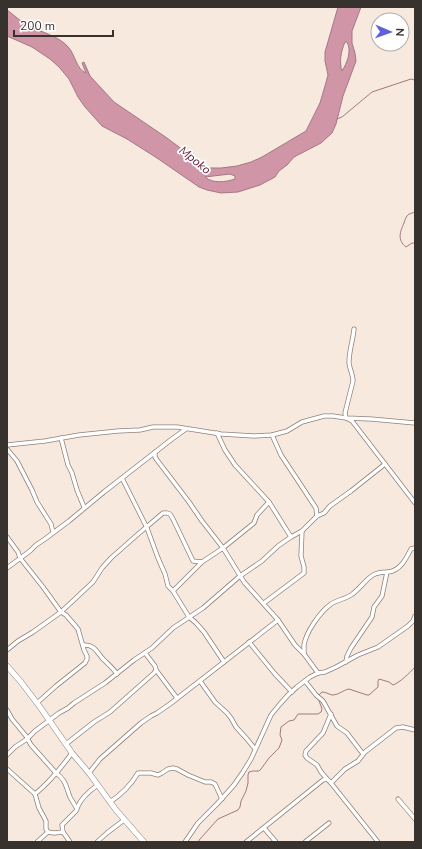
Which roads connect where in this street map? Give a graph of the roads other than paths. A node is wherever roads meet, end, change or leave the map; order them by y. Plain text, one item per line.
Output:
1 (354, 329) dead end
2 (346, 418) junction
3 (415, 423) edge
4 (186, 429) junction
5 (217, 433) junction
6 (272, 435) junction
7 (61, 438) junction
8 (7, 445) edge
9 (7, 449) edge
10 (155, 452) junction
11 (385, 464) junction
12 (122, 478) junction
13 (269, 502) junction
14 (415, 503) edge
15 (84, 507) junction
16 (317, 516) junction
17 (147, 527) junction
18 (302, 531) junction
19 (53, 532) junction
20 (7, 536) edge
21 (291, 537) junction
22 (223, 548) junction
23 (415, 548) edge
24 (20, 558) junction
25 (202, 562) junction
26 (7, 568) edge
27 (387, 572) junction
28 (240, 576) junction
29 (173, 592) junction
30 (264, 603) junction
31 (61, 612) junction
32 (415, 616) edge
33 (189, 617) junction
34 (278, 620) junction
35 (250, 642) junction
36 (83, 645) junction
37 (7, 650) edge
38 (145, 653) junction
39 (304, 654) junction
40 (224, 662) junction
41 (346, 662) junction
42 (7, 666) edge
43 (156, 670) junction
44 (318, 673) junction
45 (117, 674) junction
46 (200, 681) junction
47 (305, 681) junction
48 (292, 692) junction
49 (177, 698) junction
50 (37, 703) junction
51 (7, 710) edge
52 (331, 714) junction
53 (50, 720) junction
54 (415, 730) edge
55 (27, 739) junction
56 (66, 744) junction
57 (255, 749) junction
58 (72, 753) junction
59 (363, 754) junction
60 (7, 755) edge
61 (7, 769) edge
62 (89, 773) junction
63 (56, 774) junction
64 (327, 779) junction
65 (331, 783) junction
66 (98, 785) junction
67 (35, 794) junction
68 (222, 799) junction
69 (398, 799) dead end
70 (110, 802) junction
71 (77, 809) junction
72 (415, 819) edge
73 (124, 820) junction
74 (329, 822) dead end
75 (264, 828) junction
76 (48, 832) junction
77 (63, 832) junction
78 (37, 842) edge
79 (70, 842) edge
80 (97, 842) edge
81 (144, 842) edge
82 (185, 842) edge
83 (246, 842) edge
84 (276, 842) edge
85 (306, 842) edge
86 (378, 842) edge

1 - 2 street
2 - 3 street
2 - 6 street
2 - 11 street
4 - 5 street
4 - 7 street
4 - 10 street
5 - 6 street
5 - 13 street
6 - 16 street
7 - 8 street
7 - 15 street
9 - 19 street
10 - 12 street
10 - 22 street
11 - 14 street
11 - 16 street
12 - 15 street
12 - 17 street
13 - 21 street
13 - 22 street
15 - 19 street
16 - 18 street
17 - 25 street
17 - 29 street
17 - 31 street
18 - 21 street
18 - 30 street
19 - 24 street
20 - 24 street
21 - 28 street
22 - 25 street
22 - 28 street
23 - 27 street
24 - 26 street
24 - 31 street
25 - 29 street
27 - 39 street
27 - 41 street
28 - 30 street
28 - 33 street
29 - 33 street
30 - 34 street
31 - 36 street
31 - 37 street
32 - 41 street
33 - 38 street
33 - 40 street
34 - 35 street
34 - 39 street
35 - 40 street
35 - 48 street
36 - 45 street
36 - 50 street
38 - 43 street
38 - 45 street
39 - 44 street
40 - 46 street
41 - 44 street
42 - 50 street
43 - 49 street
43 - 56 street
44 - 47 street
45 - 53 street
46 - 49 street
46 - 57 street
47 - 48 street
47 - 52 street
48 - 57 street
49 - 62 street
50 - 53 street
51 - 55 street
52 - 59 street
52 - 64 street
53 - 55 street
53 - 56 street
54 - 59 street
55 - 60 street
55 - 63 street
56 - 58 street
57 - 68 street
58 - 62 street
58 - 63 street
59 - 65 street
61 - 67 street
62 - 66 street
63 - 67 street
63 - 71 street
64 - 65 street
64 - 75 street
65 - 86 street
66 - 70 street
66 - 71 street
67 - 76 street
68 - 70 street
68 - 82 street
69 - 72 street
70 - 73 street
71 - 77 street
73 - 80 street
73 - 81 street
74 - 85 street
75 - 83 street
75 - 84 street
76 - 77 street
76 - 78 street
77 - 79 street

